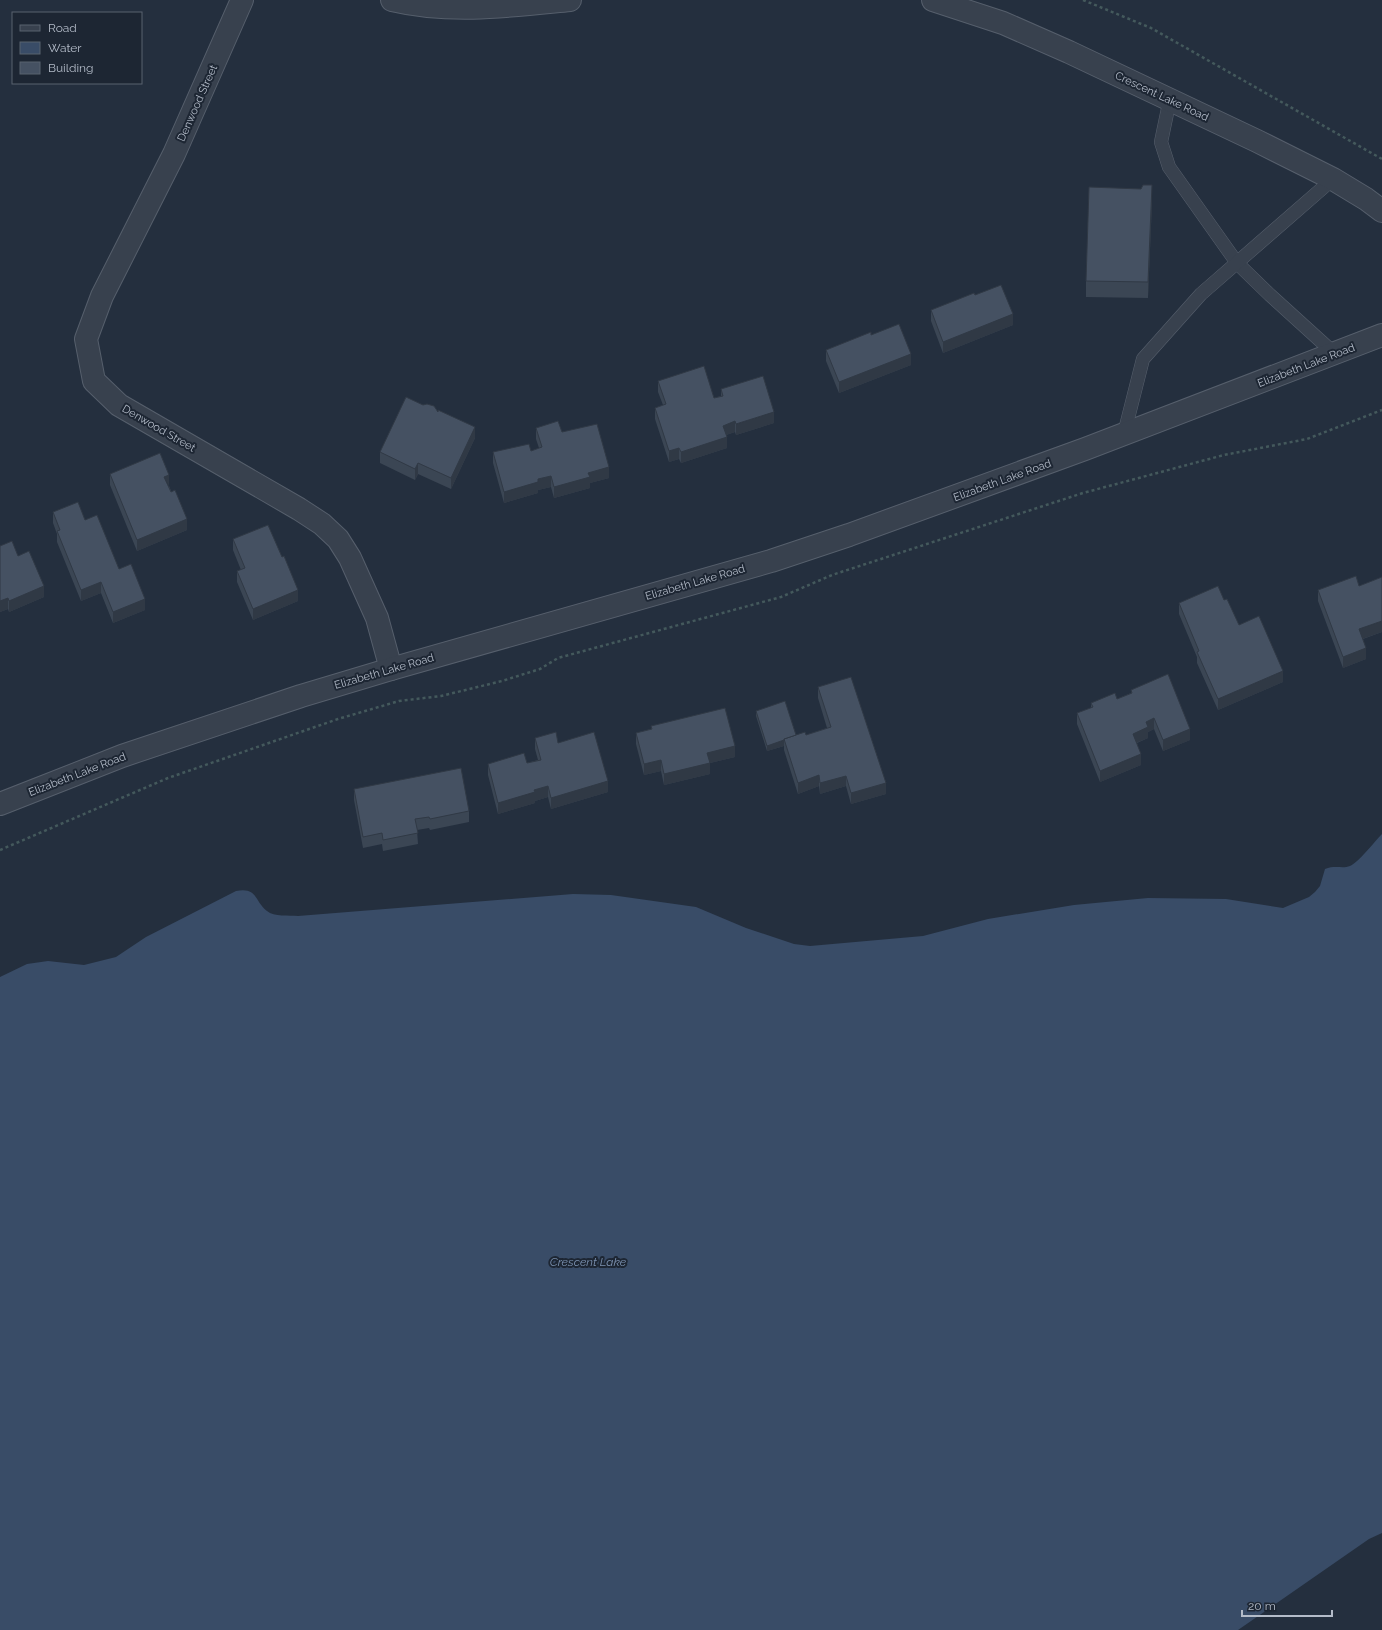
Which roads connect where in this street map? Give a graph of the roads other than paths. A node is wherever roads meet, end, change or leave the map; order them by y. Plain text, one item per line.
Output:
1 (242, 0) edge
2 (392, 0) edge
3 (570, 0) edge
4 (933, 0) edge
5 (973, 6) edge
6 (1170, 99) junction
7 (1333, 179) junction
8 (1382, 211) edge
9 (1237, 263) junction
10 (1382, 335) edge
11 (1335, 354) junction
12 (1124, 434) junction
13 (391, 669) junction
14 (0, 804) edge

1 - 13 street, Denwood Street
2 - 3 street
4 - 5 street, Crescent Lake Road
5 - 6 street, Crescent Lake Road
6 - 7 street, Crescent Lake Road
6 - 9 lane
7 - 8 street, Crescent Lake Road
7 - 9 lane
9 - 11 lane
9 - 12 lane
10 - 11 street, Elizabeth Lake Road
11 - 12 street, Elizabeth Lake Road
12 - 13 street, Elizabeth Lake Road
13 - 14 street, Elizabeth Lake Road

